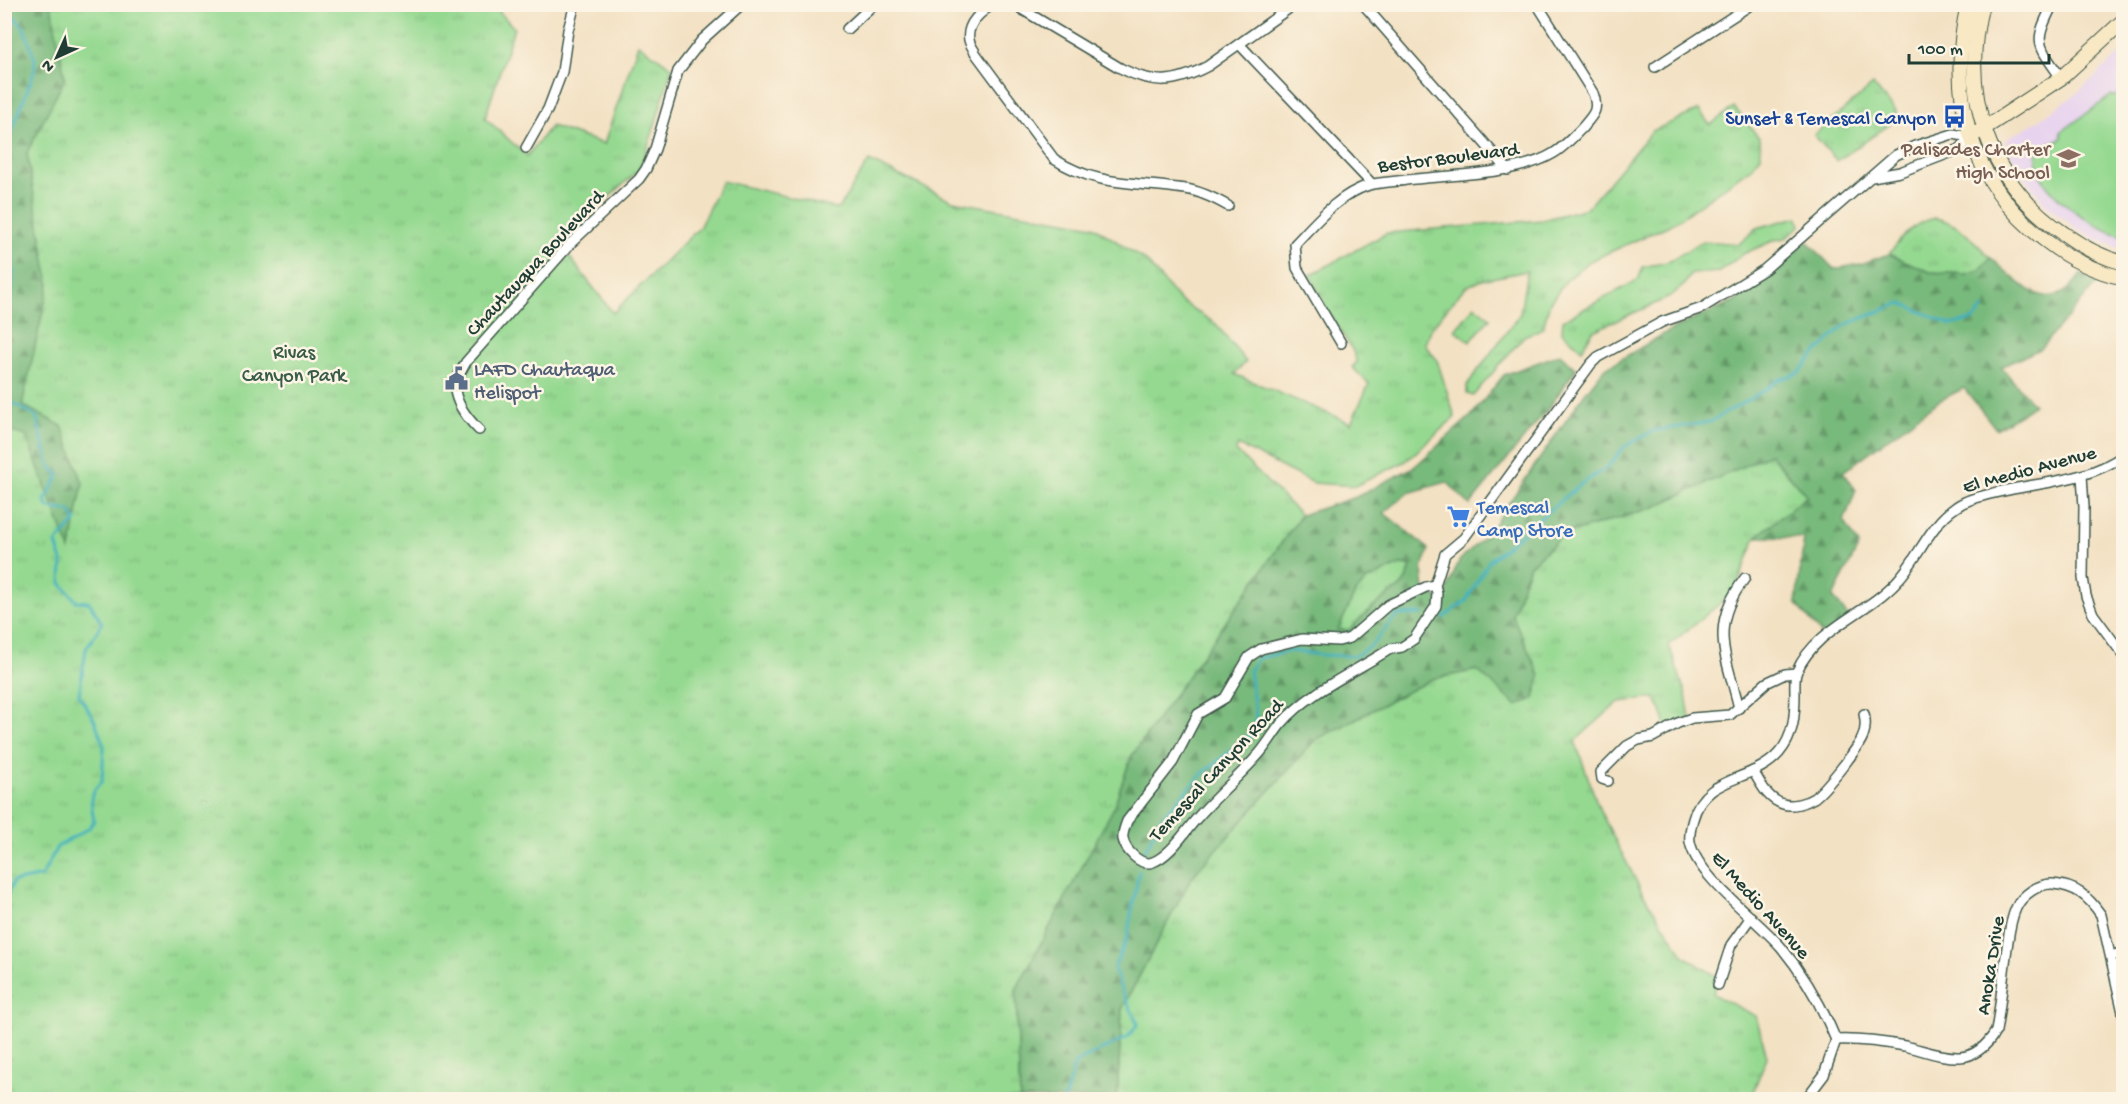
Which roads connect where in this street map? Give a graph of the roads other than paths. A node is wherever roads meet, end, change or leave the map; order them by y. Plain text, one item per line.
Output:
1 (575, 4) edge
2 (742, 4) edge
3 (874, 4) edge
4 (994, 4) edge
5 (1013, 4) edge
6 (1295, 4) edge
7 (1362, 4) edge
8 (1537, 4) edge
9 (1752, 4) edge
10 (1968, 4) edge
11 (1982, 4) edge
12 (2053, 4) edge
13 (2124, 20) edge
14 (847, 29) dead end
15 (1239, 44) junction
16 (1655, 67) dead end
17 (2061, 78) junction
18 (1984, 129) junction
19 (1970, 137) junction
20 (526, 148) dead end
21 (1508, 170) junction
22 (1872, 177) junction
23 (1372, 184) junction
24 (1228, 206) dead end
25 (2124, 263) edge
26 (2124, 278) edge
27 (1341, 343) dead end
28 (479, 430) dead end
29 (2124, 455) edge
30 (2082, 475) junction
31 (1744, 578) dead end
32 (1435, 585) junction
33 (2124, 656) edge
34 (1796, 673) junction
35 (1739, 708) junction
36 (1864, 714) dead end
37 (1753, 771) junction
38 (1608, 781) dead end
39 (1751, 917) junction
40 (2124, 952) edge
41 (2111, 956) junction
42 (1718, 985) dead end
43 (2124, 1017) edge
44 (1836, 1040) junction
45 (1805, 1100) edge

1 - 20 street
2 - 28 street, Chautauqua Boulevard
3 - 14 street
4 - 24 street
5 - 15 street
6 - 15 street
7 - 21 street
8 - 21 street, Bestor Boulevard
9 - 16 street
10 - 19 main road
11 - 18 main road
12 - 17 street
13 - 17 main road, Temescal Canyon Road
15 - 23 street
17 - 18 main road, Temescal Canyon Road
18 - 19 main road, Temescal Canyon Road
18 - 25 main road
19 - 22 street, Temescal Canyon Road
19 - 22 street, Temescal Canyon Road
19 - 26 main road
21 - 23 street, Bestor Boulevard
22 - 32 street, Temescal Canyon Road
23 - 27 street, Bestor Boulevard
29 - 30 street, El Medio Avenue
30 - 33 street
30 - 34 street, El Medio Avenue
31 - 35 street
32 - 32 street, Temescal Canyon Road
34 - 35 street
34 - 37 street, El Medio Avenue
35 - 38 street
36 - 37 street
37 - 39 street, El Medio Avenue
39 - 42 street
39 - 44 street, El Medio Avenue
40 - 41 street
41 - 43 street, Anoka Drive
41 - 44 street, Anoka Drive
44 - 45 street

